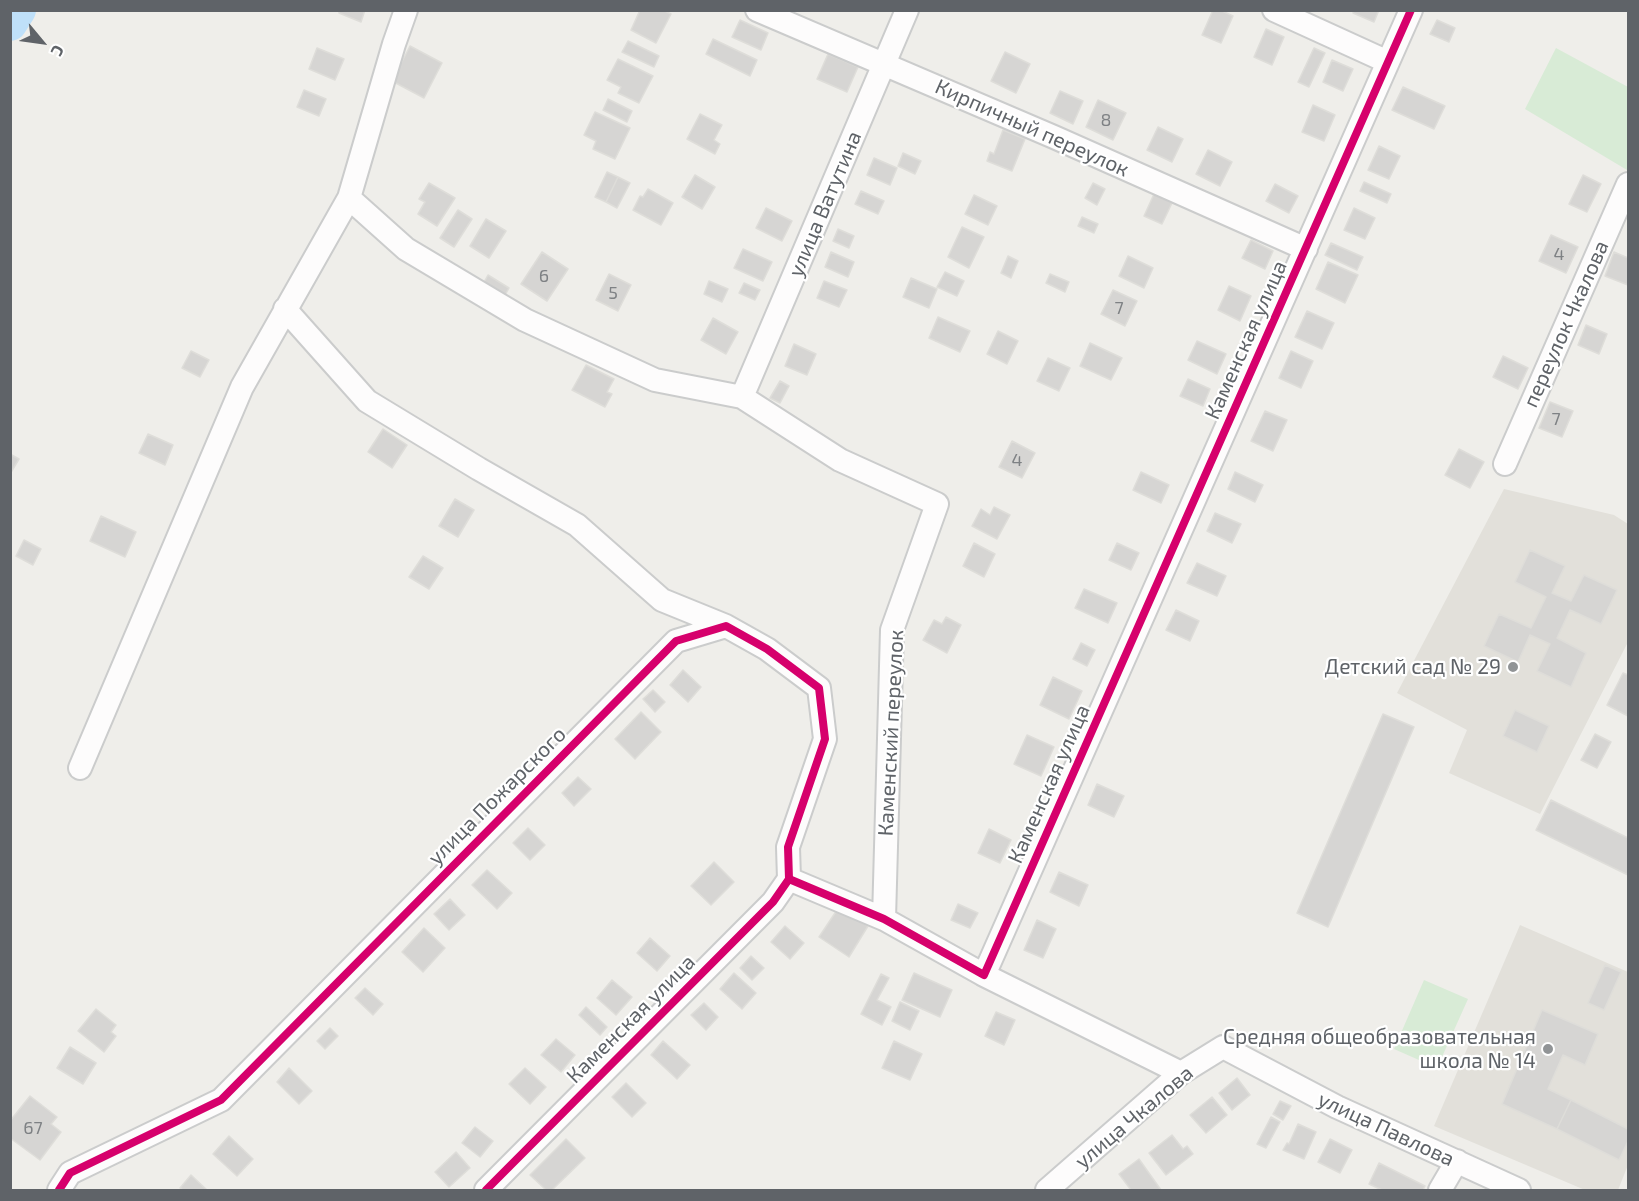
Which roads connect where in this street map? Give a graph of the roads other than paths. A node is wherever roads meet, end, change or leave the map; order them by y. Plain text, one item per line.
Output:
1 (406, 10) edge
2 (757, 10) edge
3 (907, 10) edge
4 (1274, 10) edge
5 (1411, 10) edge
6 (1388, 62) junction
7 (884, 64) junction
8 (1628, 184) edge
9 (349, 198) junction
10 (1306, 249) junction
11 (285, 309) junction
12 (742, 397) junction
13 (1505, 464) dead end
14 (726, 626) junction
15 (80, 768) dead end
16 (789, 879) junction
17 (884, 919) junction
18 (984, 975) junction
19 (1223, 1047) joint
20 (1181, 1073) junction
21 (1457, 1161) junction
22 (59, 1191) edge
23 (486, 1191) edge
24 (1047, 1191) edge
25 (1440, 1191) edge
26 (1519, 1191) edge

1 - 9 street
2 - 7 street, Кирпичный переулок
3 - 7 street, улица Ватутина
4 - 6 street
5 - 6 street, Каменская улица
6 - 10 street, Каменская улица
7 - 10 street, Кирпичный переулок
7 - 12 street, улица Ватутина
8 - 13 street, переулок Чкалова
9 - 11 street
9 - 12 street, Каменский переулок
10 - 18 street, Каменская улица
11 - 14 street
11 - 15 street
12 - 17 street, Каменский переулок
14 - 16 street
14 - 22 street, улица Пожарского
16 - 17 street
16 - 23 street, Каменская улица
17 - 18 street
18 - 20 street
19 - 20 street, улица Чкалова
19 - 21 street, улица Павлова
20 - 24 street, улица Чкалова
21 - 25 street
21 - 26 street, улица Павлова

